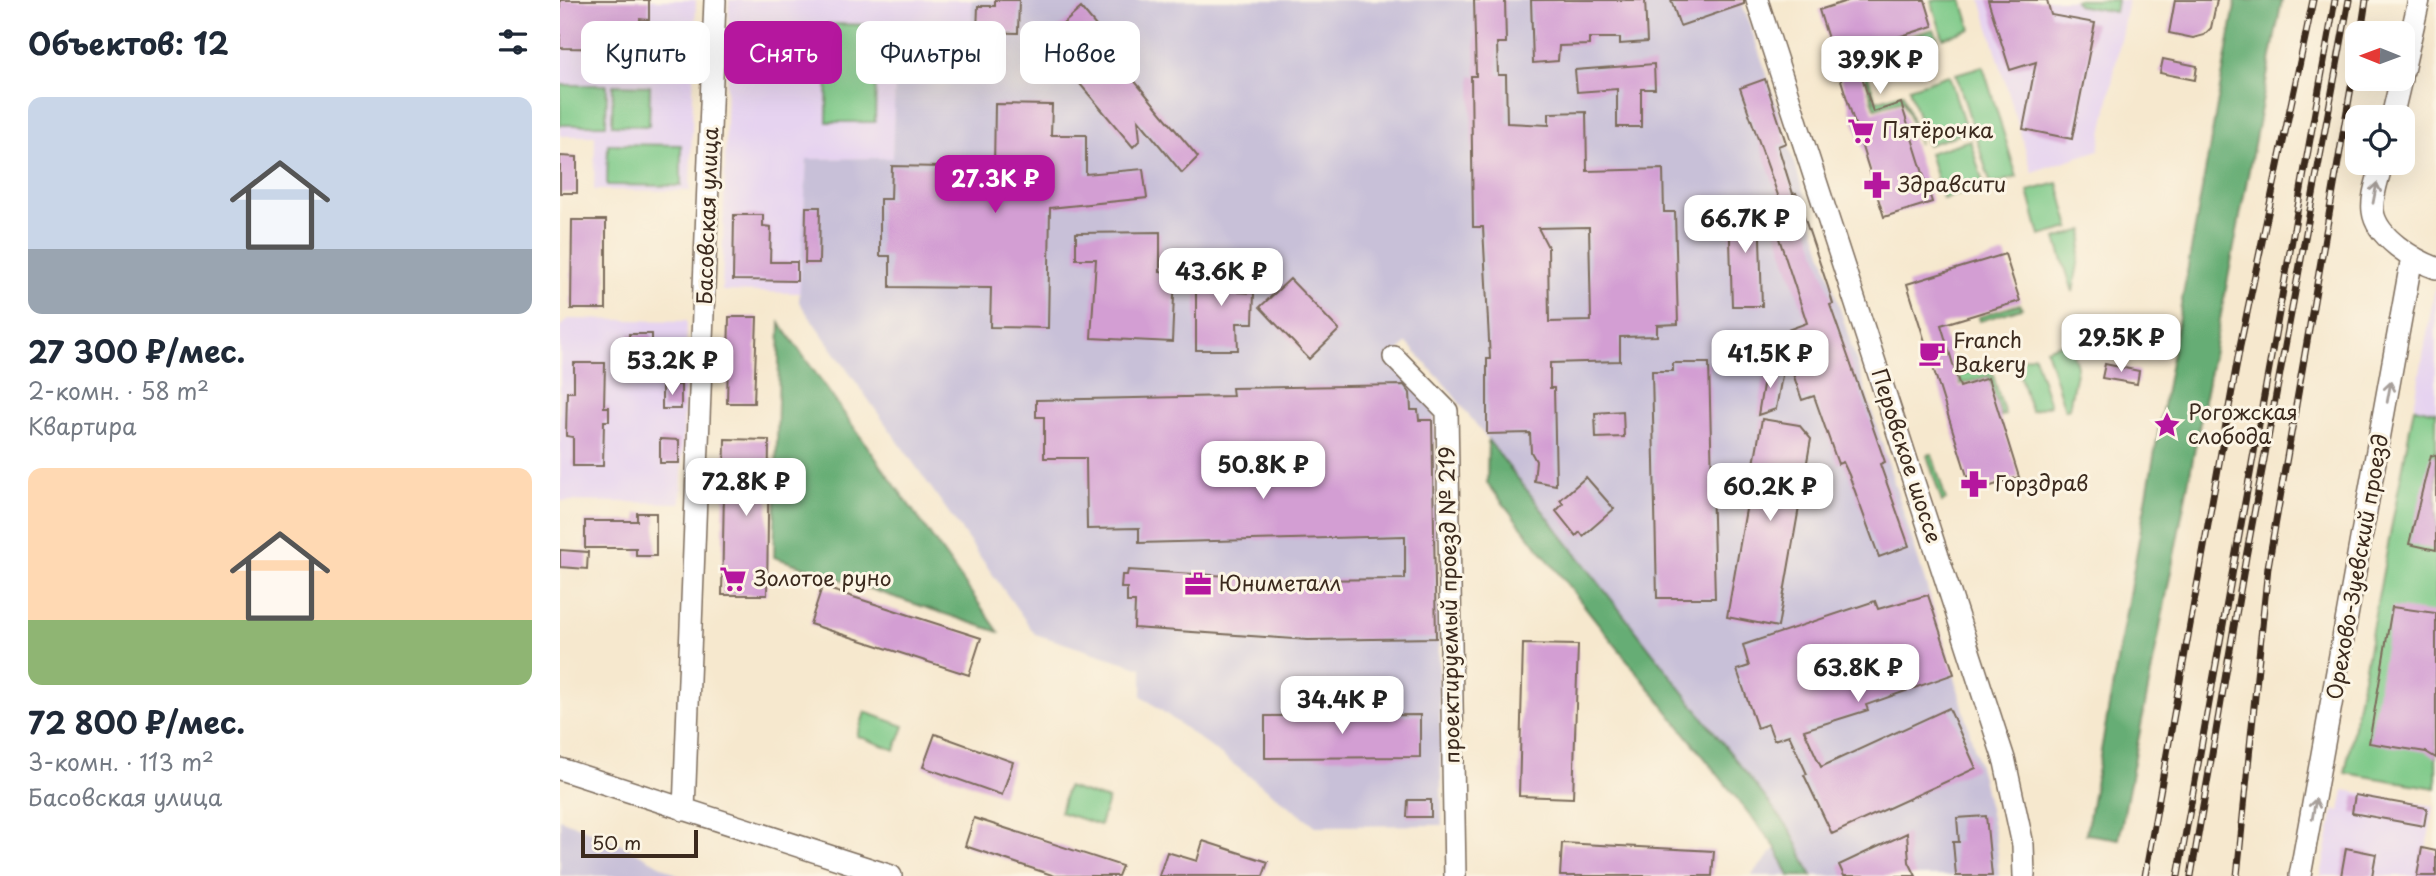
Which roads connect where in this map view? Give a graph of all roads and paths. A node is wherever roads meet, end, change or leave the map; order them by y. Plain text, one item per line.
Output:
1 (715, 0) edge
2 (1757, 0) edge
3 (2419, 0) edge
4 (2414, 21) edge
5 (2379, 175) edge
6 (2412, 257) junction
7 (2436, 268) edge
8 (1394, 357) dead end
9 (560, 769) edge
10 (684, 810) junction
11 (891, 876) edge
12 (1455, 876) edge
13 (2024, 876) edge
14 (2300, 876) edge

1 - 10 street, Басовская улица
2 - 13 street, Перовское шоссе
3 - 4 street
6 -> 5 street
6 - 7 street
14 -> 6 street, Орехово-Зуевский проезд
8 - 12 street, проектируемый проезд № 219
9 - 10 street
10 - 11 street

